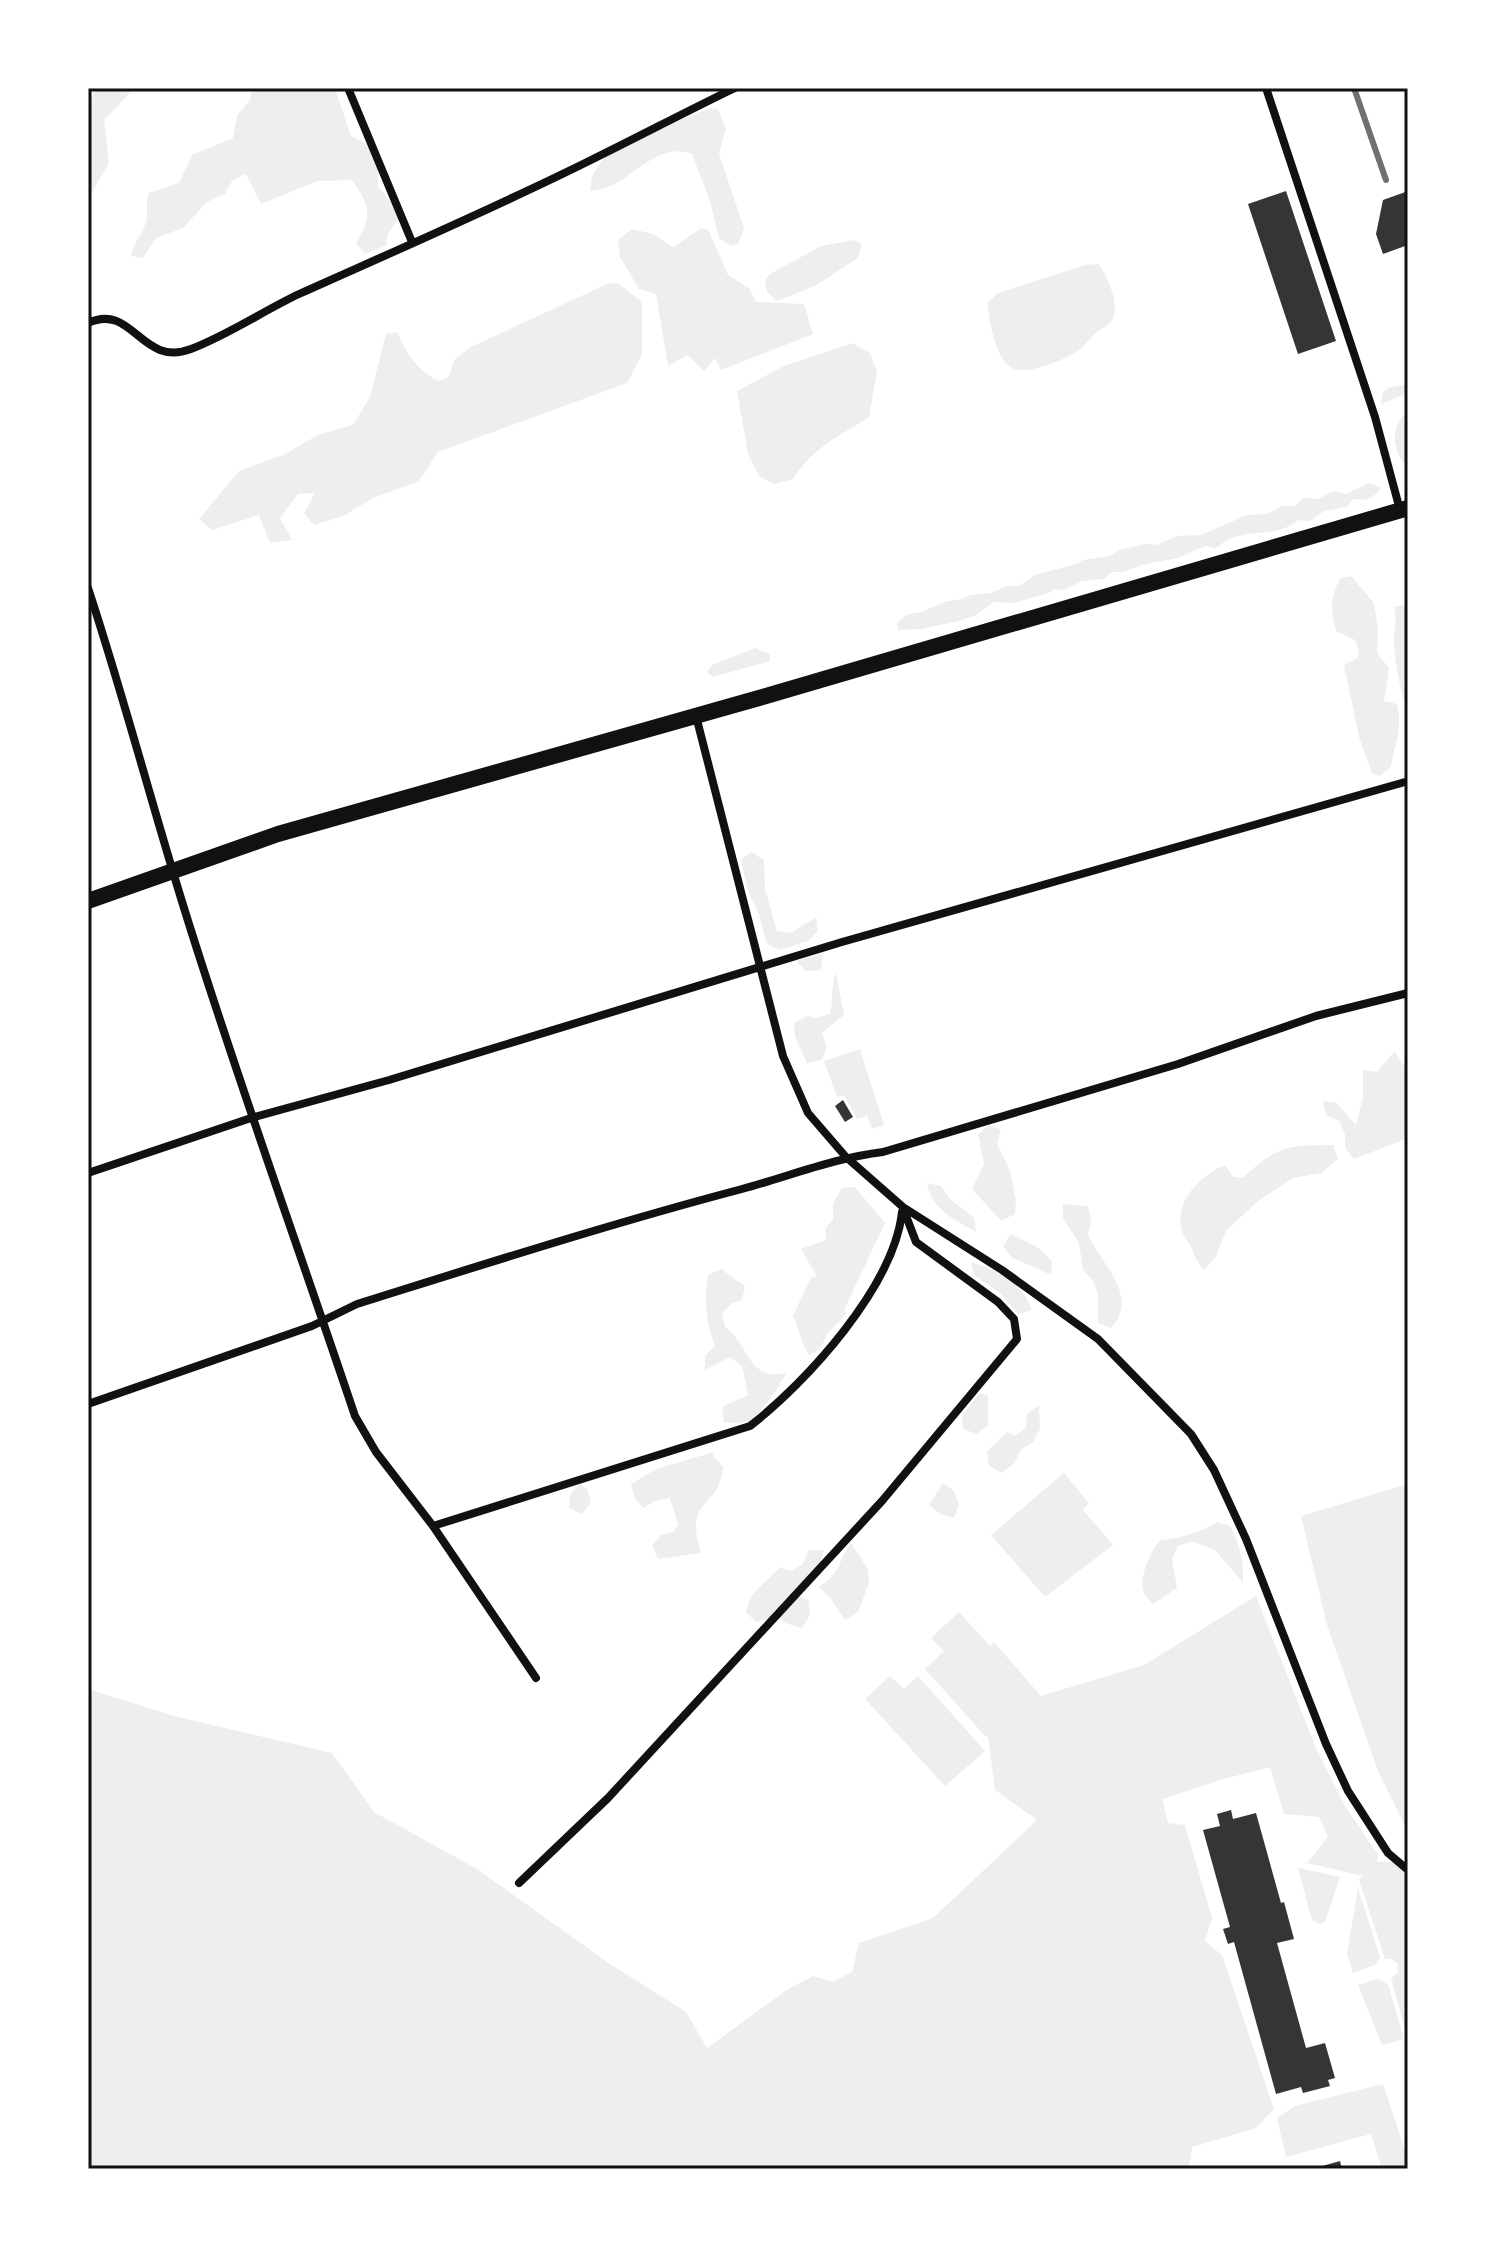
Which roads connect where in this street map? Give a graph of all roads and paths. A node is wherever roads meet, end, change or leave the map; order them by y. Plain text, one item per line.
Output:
1 (348, 88) edge
2 (735, 88) edge
3 (1266, 88) edge
4 (412, 242) junction
5 (88, 323) edge
6 (1404, 509) edge
7 (88, 588) edge
8 (695, 714) junction
9 (1405, 782) dead end
10 (174, 870) junction
11 (88, 901) edge
12 (760, 967) junction
13 (1408, 993) edge
14 (251, 1118) junction
15 (846, 1157) junction
16 (88, 1173) edge
17 (903, 1207) junction
18 (323, 1320) junction
19 (88, 1404) edge
20 (433, 1526) junction
21 (536, 1678) dead end
22 (1408, 1870) edge
23 (519, 1883) dead end

1 - 4 street
2 - 4 street
3 - 6 street
4 - 5 street
6 - 8 highway
7 - 10 street
8 - 10 highway
8 - 12 street
9 - 12 street
10 - 11 highway
10 - 14 street
12 - 14 street
12 - 15 street
13 - 15 street
14 - 16 street
14 - 18 street
15 - 17 street
15 - 18 street
17 - 20 street
17 - 22 street
17 - 23 street
18 - 19 street
18 - 20 street
20 - 21 street

